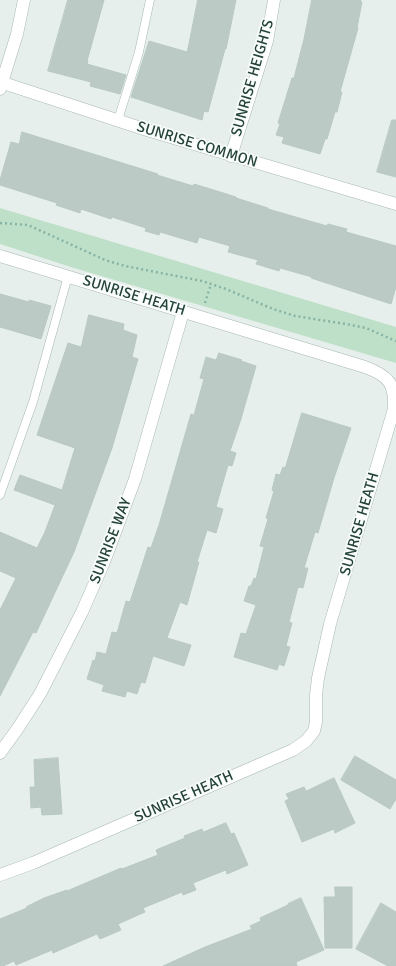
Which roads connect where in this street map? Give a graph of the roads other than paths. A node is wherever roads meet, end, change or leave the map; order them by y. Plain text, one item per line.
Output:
1 (24, 0) edge
2 (150, 0) edge
3 (274, 0) edge
4 (1, 85) edge
5 (118, 120) junction
6 (231, 156) junction
7 (396, 204) edge
8 (0, 256) edge
9 (68, 276) junction
10 (183, 312) junction
11 (0, 495) edge
12 (0, 753) edge
13 (0, 875) edge

1 - 4 street
2 - 5 lane
3 - 6 street, SUNRISE HEIGHTS
4 - 5 street, SUNRISE COMMON
5 - 6 street, SUNRISE COMMON
6 - 7 street, SUNRISE COMMON
8 - 9 street, SUNRISE HEATH
9 - 10 street, SUNRISE HEATH
9 - 11 lane
10 - 12 street, SUNRISE WAY
10 - 13 street, SUNRISE HEATH

